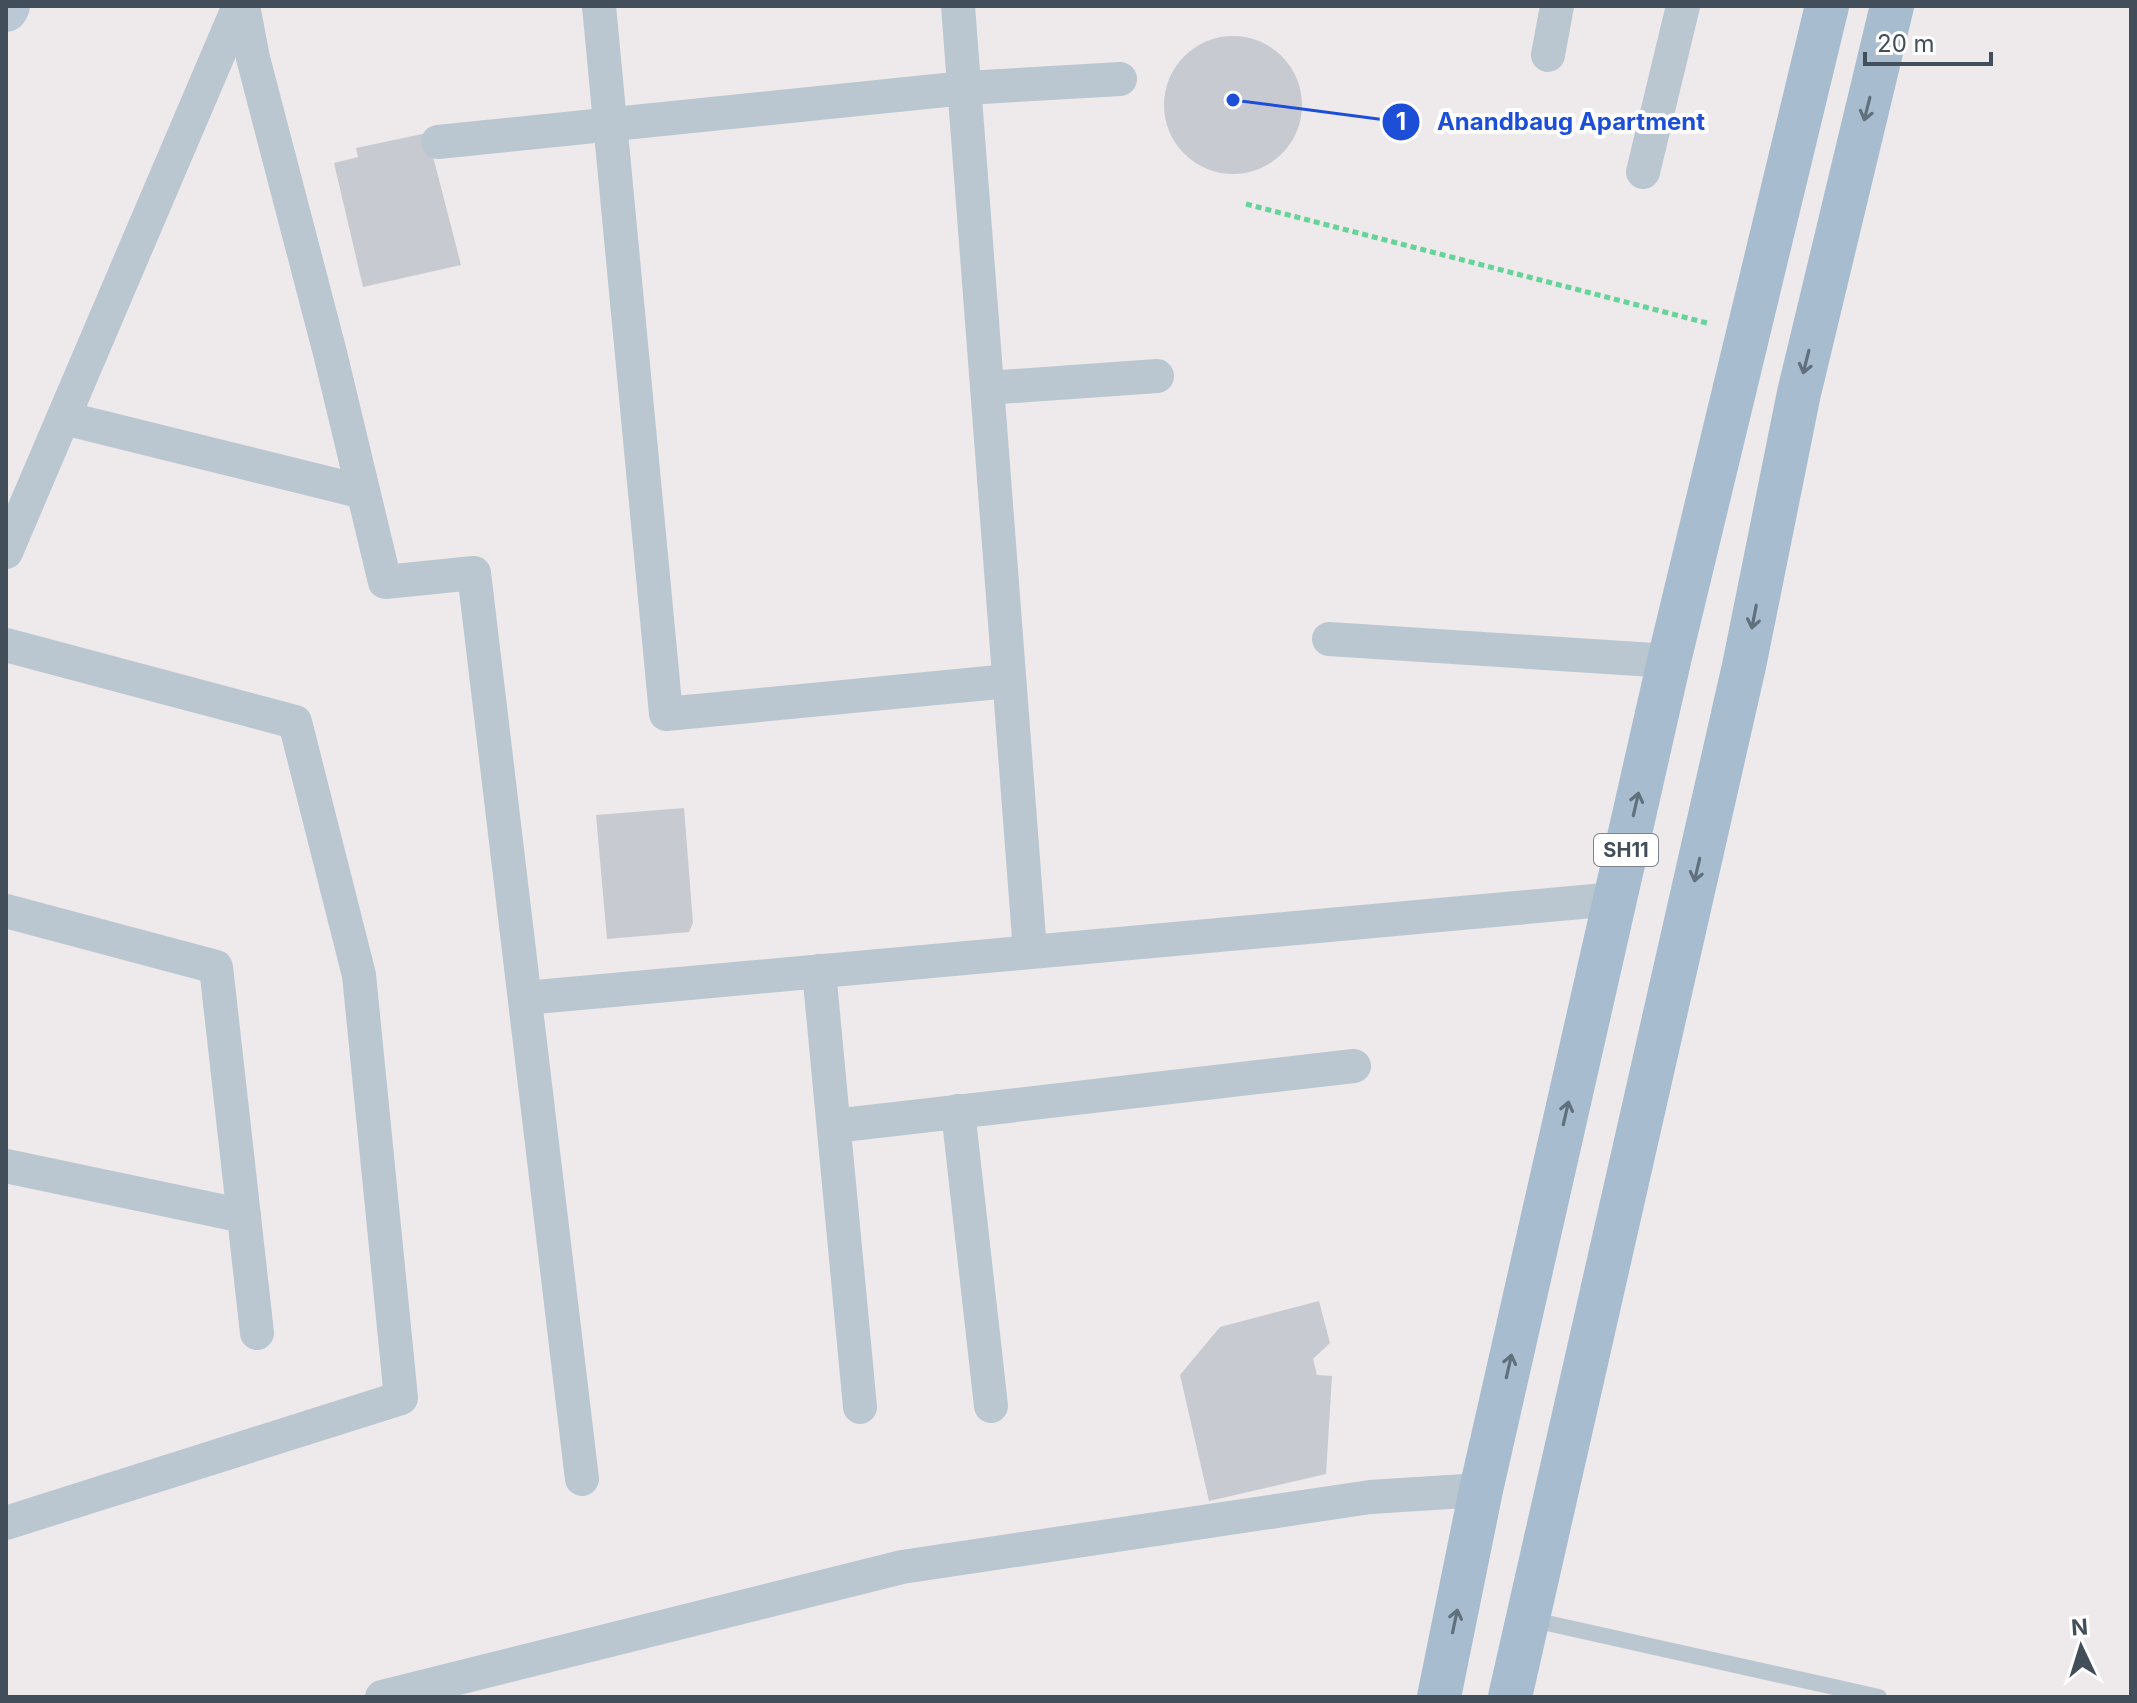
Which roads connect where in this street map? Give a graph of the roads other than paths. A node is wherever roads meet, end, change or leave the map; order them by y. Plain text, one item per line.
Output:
1 (241, 6) edge
2 (599, 6) edge
3 (958, 6) edge
4 (1557, 6) edge
5 (1683, 6) edge
6 (1827, 6) edge
7 (1892, 6) edge
8 (1548, 55) dead end
9 (1120, 79) dead end
10 (965, 88) junction
11 (609, 124) junction
12 (438, 142) dead end
13 (1643, 172) dead end
14 (1157, 376) dead end
15 (987, 388) junction
16 (64, 418) junction
17 (363, 492) junction
18 (6, 552) edge
19 (1329, 639) dead end
20 (6, 645) edge
21 (1669, 661) junction
22 (1009, 681) junction
23 (1615, 899) junction
24 (6, 911) edge
25 (1030, 951) junction
26 (819, 971) junction
27 (525, 998) junction
28 (1354, 1066) dead end
29 (958, 1111) junction
30 (834, 1126) junction
31 (6, 1166) edge
32 (244, 1216) junction
33 (257, 1333) dead end
34 (991, 1406) dead end
35 (860, 1407) dead end
36 (582, 1479) dead end
37 (1481, 1490) junction
38 (6, 1523) edge
39 (1527, 1619) junction
40 (382, 1697) edge
41 (1439, 1697) edge
42 (1510, 1697) edge
43 (1879, 1697) edge

1 - 16 street
1 - 17 street
2 - 11 street
3 - 10 street
4 - 8 street
5 - 13 street
6 - 21 main road, SH11
7 -> 39 main road
9 - 10 street
10 - 11 street
10 - 15 street
11 - 12 street
11 - 22 street
14 - 15 street
15 - 22 street
16 - 17 street
16 - 18 street
17 - 27 street
19 - 21 street
20 - 38 street
23 -> 21 main road, SH11
22 - 25 street
23 - 25 street
37 -> 23 main road, SH11
24 - 32 street
25 - 26 street
26 - 27 street
26 - 30 street
27 - 36 street
28 - 29 street
29 - 30 street
29 - 34 street
30 - 35 street
31 - 32 street
32 - 33 street
37 - 40 street
41 -> 37 main road, SH11
39 - 42 main road
39 - 43 lane

